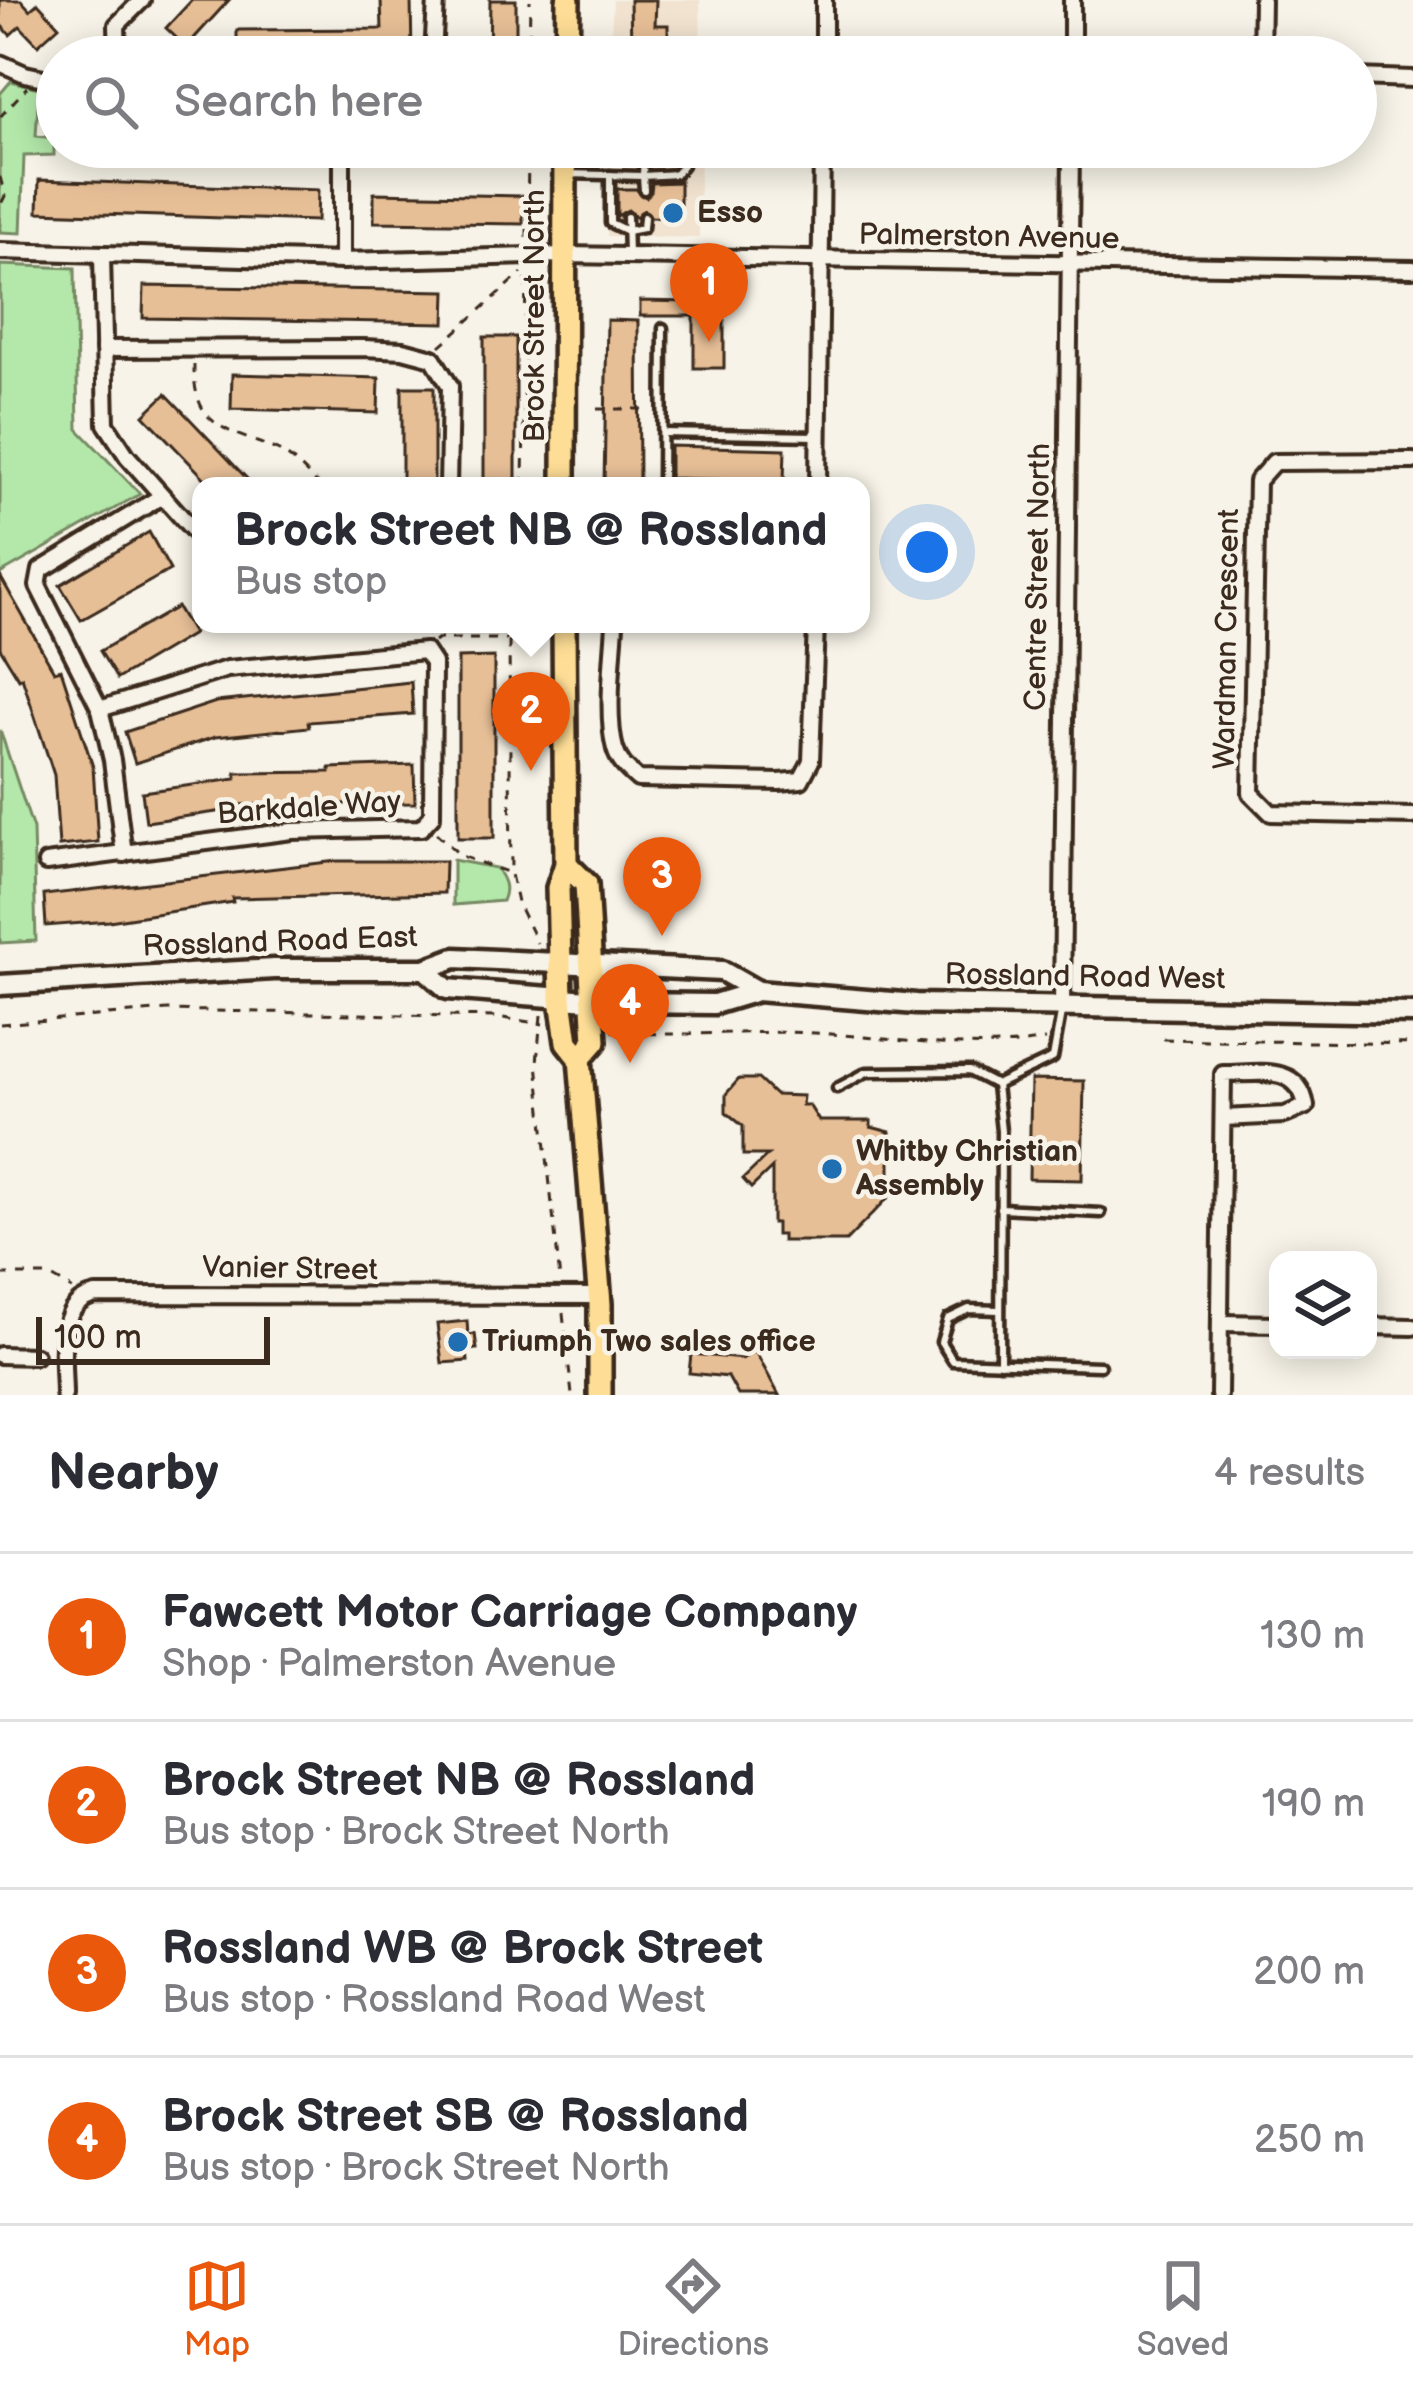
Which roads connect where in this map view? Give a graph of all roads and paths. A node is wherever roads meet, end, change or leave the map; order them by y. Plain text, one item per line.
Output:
1 (142, 0) edge
2 (436, 0) edge
3 (530, 0) edge
4 (568, 0) edge
5 (824, 0) edge
6 (1072, 0) edge
7 (1262, 0) edge
8 (117, 36) edge
9 (435, 36) edge
10 (529, 36) edge
11 (567, 36) edge
12 (824, 36) edge
13 (1072, 36) edge
14 (1261, 36) edge
15 (0, 63) edge
16 (36, 77) edge
17 (36, 78) edge
18 (1377, 78) edge
19 (1413, 79) edge
20 (0, 117) edge
21 (342, 168) edge
22 (528, 168) edge
23 (565, 168) edge
24 (643, 168) edge
25 (681, 168) edge
26 (822, 168) edge
27 (1071, 168) edge
28 (565, 174) junction
29 (610, 175) junction
30 (628, 176) junction
31 (643, 176) junction
32 (0, 177) edge
33 (628, 189) dead end
34 (644, 190) dead end
35 (0, 206) edge
36 (627, 217) dead end
37 (644, 217) dead end
38 (627, 230) junction
39 (0, 251) edge
40 (565, 255) junction
41 (103, 256) junction
42 (628, 259) junction
43 (342, 261) junction
44 (821, 262) junction
45 (526, 264) junction
46 (1069, 265) junction
47 (1413, 268) edge
48 (663, 328) dead end
49 (194, 348) junction
50 (104, 349) junction
51 (433, 358) junction
52 (597, 409) dead end
53 (662, 409) junction
54 (663, 433) junction
55 (818, 436) junction
56 (1413, 461) edge
57 (310, 477) edge
58 (448, 477) edge
59 (523, 477) edge
60 (564, 477) edge
61 (662, 477) edge
62 (818, 477) edge
63 (162, 496) junction
64 (192, 529) edge
65 (510, 633) edge
66 (564, 633) edge
67 (615, 633) edge
68 (816, 633) edge
69 (509, 639) junction
70 (425, 650) junction
71 (100, 709) junction
72 (1413, 816) edge
73 (426, 822) junction
74 (124, 854) junction
75 (476, 861) junction
76 (46, 863) dead end
77 (566, 864) junction
78 (473, 871) dead end
79 (511, 874) junction
80 (551, 962) junction
81 (592, 964) junction
82 (424, 969) junction
83 (0, 985) edge
84 (757, 991) junction
85 (551, 998) junction
86 (592, 1001) junction
87 (1062, 1007) junction
88 (1413, 1013) edge
89 (0, 1024) edge
90 (542, 1024) junction
91 (566, 1028) junction
92 (596, 1029) junction
93 (1059, 1037) junction
94 (1163, 1039) dead end
95 (1413, 1045) edge
96 (580, 1058) junction
97 (996, 1084) junction
98 (837, 1088) dead end
99 (1223, 1118) junction
100 (1000, 1208) junction
101 (1102, 1213) dead end
102 (0, 1275) edge
103 (562, 1296) junction
104 (599, 1296) junction
105 (85, 1297) junction
106 (999, 1310) junction
107 (1221, 1323) junction
108 (1269, 1324) edge
109 (1377, 1326) edge
110 (1413, 1327) edge
111 (0, 1355) edge
112 (35, 1356) dead end
113 (1000, 1363) junction
114 (1100, 1366) dead end
115 (64, 1395) edge
116 (572, 1395) edge
117 (600, 1395) edge
118 (1219, 1395) edge

1 - 8 street
2 - 9 street
3 - 10 path
4 - 11 main road
5 - 12 street
6 - 13 street
7 - 14 street
15 - 16 street
17 - 20 path
18 - 19 street
21 - 43 street
22 - 45 path
23 - 28 main road, Brock Street North
24 - 31 lane
25 - 31 lane
26 - 44 street
27 - 46 street, Centre Street North
28 - 29 lane
28 - 40 main road, Brock Street North
29 - 30 lane
29 - 38 lane
30 - 31 lane
30 - 33 lane
31 - 34 lane
32 - 35 path
36 - 38 lane
37 - 38 lane
38 - 42 lane
39 - 41 street, Palmerston Avenue
40 - 42 street, Palmerston Avenue
40 - 45 street, Palmerston Avenue
40 - 60 main road, Brock Street North
41 - 43 street, Palmerston Avenue
41 - 50 street
42 - 44 street, Palmerston Avenue
43 - 45 street, Palmerston Avenue
44 - 46 street, Palmerston Avenue
44 - 55 street
45 - 51 path
45 - 59 path
46 - 47 street, Palmerston Avenue
46 - 87 street, Centre Street North
48 - 53 lane
49 - 50 street
49 - 51 street
49 - 57 path
50 - 63 street
51 - 58 street
52 - 53 path
53 - 54 lane
54 - 55 lane
54 - 61 lane
55 - 62 street
56 - 72 street, Wardman Crescent
63 - 64 street
63 - 71 street
65 - 69 path
66 - 77 main road
67 - 68 street
69 - 70 path
69 - 79 path
70 - 71 street
70 - 73 street, Barkdale Way
71 - 74 street
73 - 74 street, Barkdale Way
73 - 75 path
74 - 76 street, Barkdale Way
75 - 78 path
75 - 79 path
77 - 80 main road
77 - 81 main road
79 - 80 path
80 - 81 main road, Rossland Road East
80 - 82 main road, Rossland Road East
80 - 85 main road
81 - 84 main road, Rossland Road West
81 - 86 main road
82 - 83 main road, Rossland Road East
82 - 85 main road
84 - 86 main road, Rossland Road West
84 - 87 main road, Rossland Road West
85 - 86 main road, Rossland Road West
85 - 90 path
85 - 91 main road
86 - 92 main road
87 - 88 main road, Rossland Road West
87 - 93 lane
89 - 90 path
90 - 91 path
90 - 103 path
91 - 96 main road
92 - 93 path
92 - 96 main road
93 - 97 lane
94 - 95 path
96 - 104 main road
97 - 98 lane
97 - 100 lane
99 - 99 street
99 - 107 street
100 - 101 lane
100 - 106 lane
102 - 105 path
103 - 104 street, Vanier Street
103 - 105 street, Vanier Street
103 - 116 path
104 - 117 main road
105 - 115 street
106 - 113 lane
106 - 113 lane
107 - 108 street
107 - 118 street
109 - 110 street
111 - 112 street
113 - 114 lane

